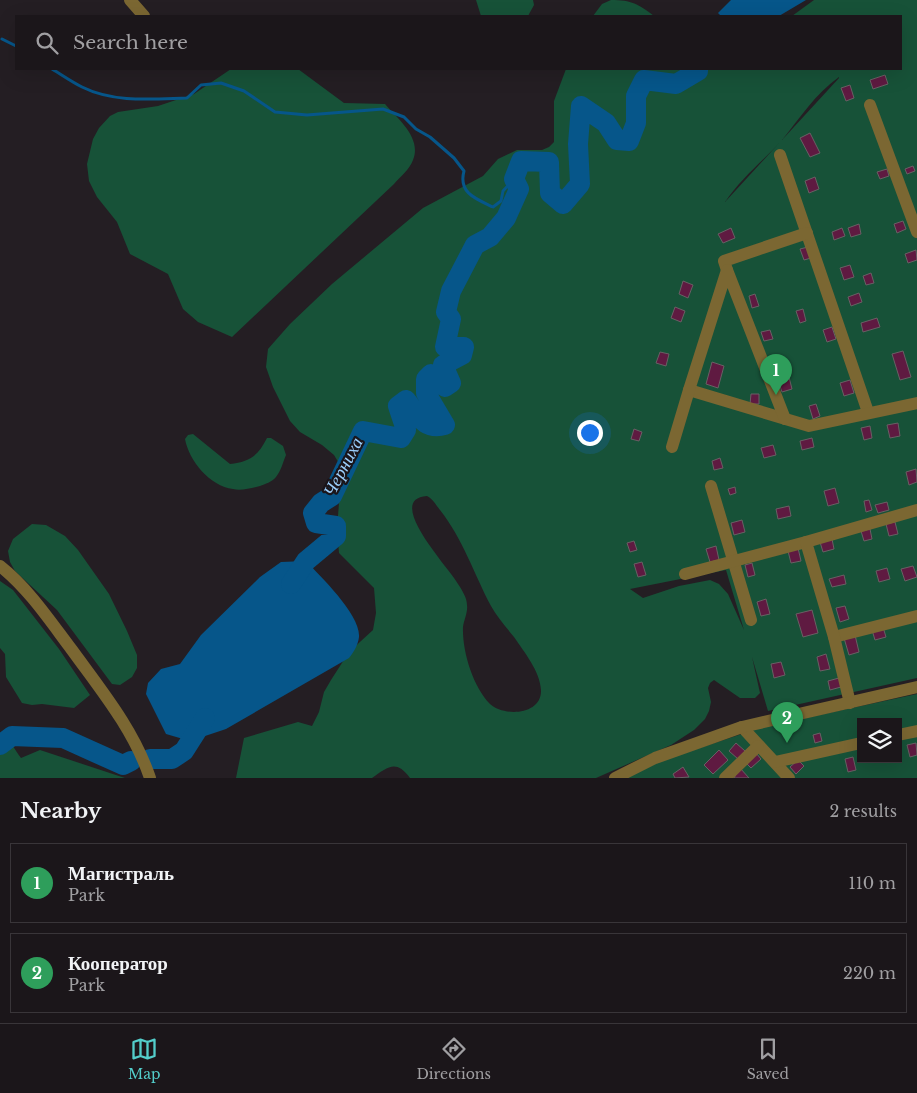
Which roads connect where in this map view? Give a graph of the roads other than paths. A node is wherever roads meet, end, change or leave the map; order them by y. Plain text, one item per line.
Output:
1 (130, 0) edge
2 (143, 15) edge
3 (870, 105) dead end
4 (780, 154) dead end
5 (917, 232) edge
6 (807, 233) junction
7 (727, 270) junction
8 (689, 390) junction
9 (917, 403) edge
10 (868, 412) junction
11 (785, 419) junction
12 (672, 448) dead end
13 (711, 486) dead end
14 (917, 510) edge
15 (806, 542) junction
16 (733, 561) junction
17 (0, 566) edge
18 (685, 574) dead end
19 (917, 616) edge
20 (751, 620) dead end
21 (834, 636) junction
22 (917, 687) edge
23 (850, 703) junction
24 (742, 727) junction
25 (917, 731) edge
26 (902, 734) edge
27 (857, 744) edge
28 (758, 746) junction
29 (775, 762) junction
30 (150, 778) edge
31 (615, 778) edge
32 (725, 778) edge
33 (789, 778) edge

1 - 2 street
3 - 5 street
4 - 6 street
6 - 7 street
6 - 10 street
7 - 8 street
7 - 11 street
8 - 11 street
8 - 12 street
9 - 10 street
10 - 11 street
13 - 16 street
14 - 15 street
15 - 16 street
15 - 21 street
16 - 18 street
16 - 20 street
17 - 30 street
19 - 21 street
21 - 23 street
22 - 23 street
23 - 24 street
24 - 28 street
24 - 31 street
25 - 26 street
27 - 29 street
28 - 29 street
28 - 32 street
29 - 33 street

